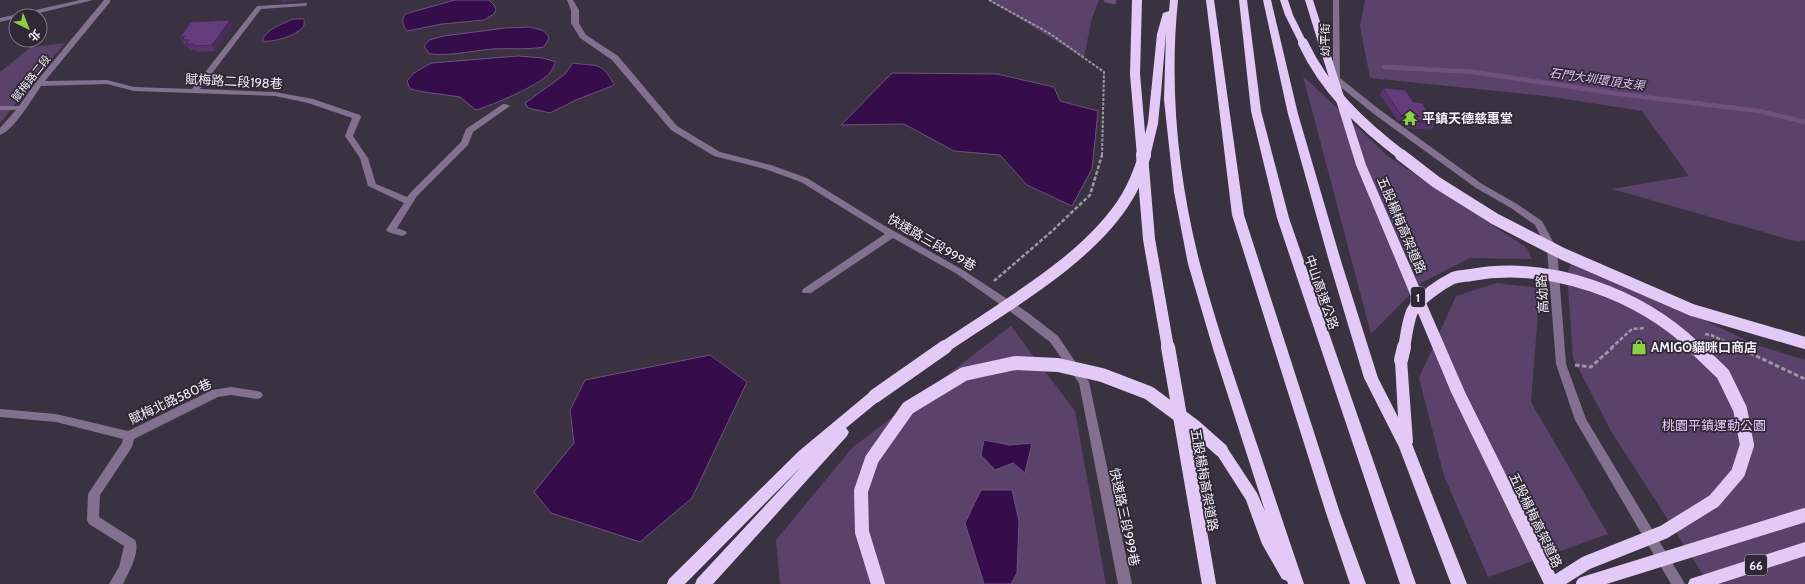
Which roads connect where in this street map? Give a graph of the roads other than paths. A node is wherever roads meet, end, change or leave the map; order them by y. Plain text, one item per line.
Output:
1 (90, 0) edge
2 (107, 0) edge
3 (570, 0) edge
4 (1137, 0) edge
5 (1172, 0) edge
6 (1210, 0) edge
7 (1243, 0) edge
8 (1267, 0) edge
9 (1284, 0) edge
10 (1309, 0) edge
11 (1336, 0) edge
12 (305, 4) dead end
13 (48, 9) edge
14 (1336, 79) joint
15 (39, 84) junction
16 (194, 91) junction
17 (506, 106) dead end
18 (0, 108) edge
19 (21, 108) junction
20 (0, 132) edge
21 (410, 202) junction
22 (402, 233) dead end
23 (892, 234) junction
24 (807, 291) dead end
25 (1805, 343) edge
26 (257, 395) dead end
27 (875, 396) junction
28 (0, 413) edge
29 (129, 436) junction
30 (1406, 447) junction
31 (1805, 515) edge
32 (1805, 549) edge
33 (116, 584) edge
34 (675, 584) edge
35 (703, 584) edge
36 (878, 584) edge
37 (1125, 584) edge
38 (1209, 584) edge
39 (1294, 584) edge
40 (1358, 584) edge
41 (1408, 584) edge
42 (1459, 584) edge
43 (1553, 584) edge
44 (1584, 584) edge
45 (1678, 584) edge
46 (1696, 584) edge

1 - 13 street
2 - 15 street, 賦梅路二段
3 - 23 street, 快速路三段999巷
4 - 38 highway, 五股楊梅高架道路, bridge
5 - 27 highway, bridge
5 - 39 highway
6 - 40 highway
7 - 41 highway, 中山高速公路
8 - 30 highway
9 - 25 highway, bridge
10 - 43 highway, 五股楊梅高架道路 / 1, bridge
11 - 14 street, 幼平街
12 - 16 street
14 - 45 street, 高幼路
15 - 16 street, 賦梅路二段198巷
15 - 19 street, 賦梅路二段
16 - 21 street, 賦梅路二段198巷
17 - 21 street
18 - 19 street
19 - 20 street, 賦梅路二段
21 - 22 street
23 - 24 street
23 - 37 street, 快速路三段999巷
26 - 29 street, 賦梅北路580巷
27 - 34 highway
27 - 35 highway
28 - 29 street, 賦梅北路580巷
29 - 33 street
30 - 42 highway
30 - 43 highway, bridge
31 - 44 highway, bridge
32 - 46 highway, 66
36 - 39 highway, bridge

